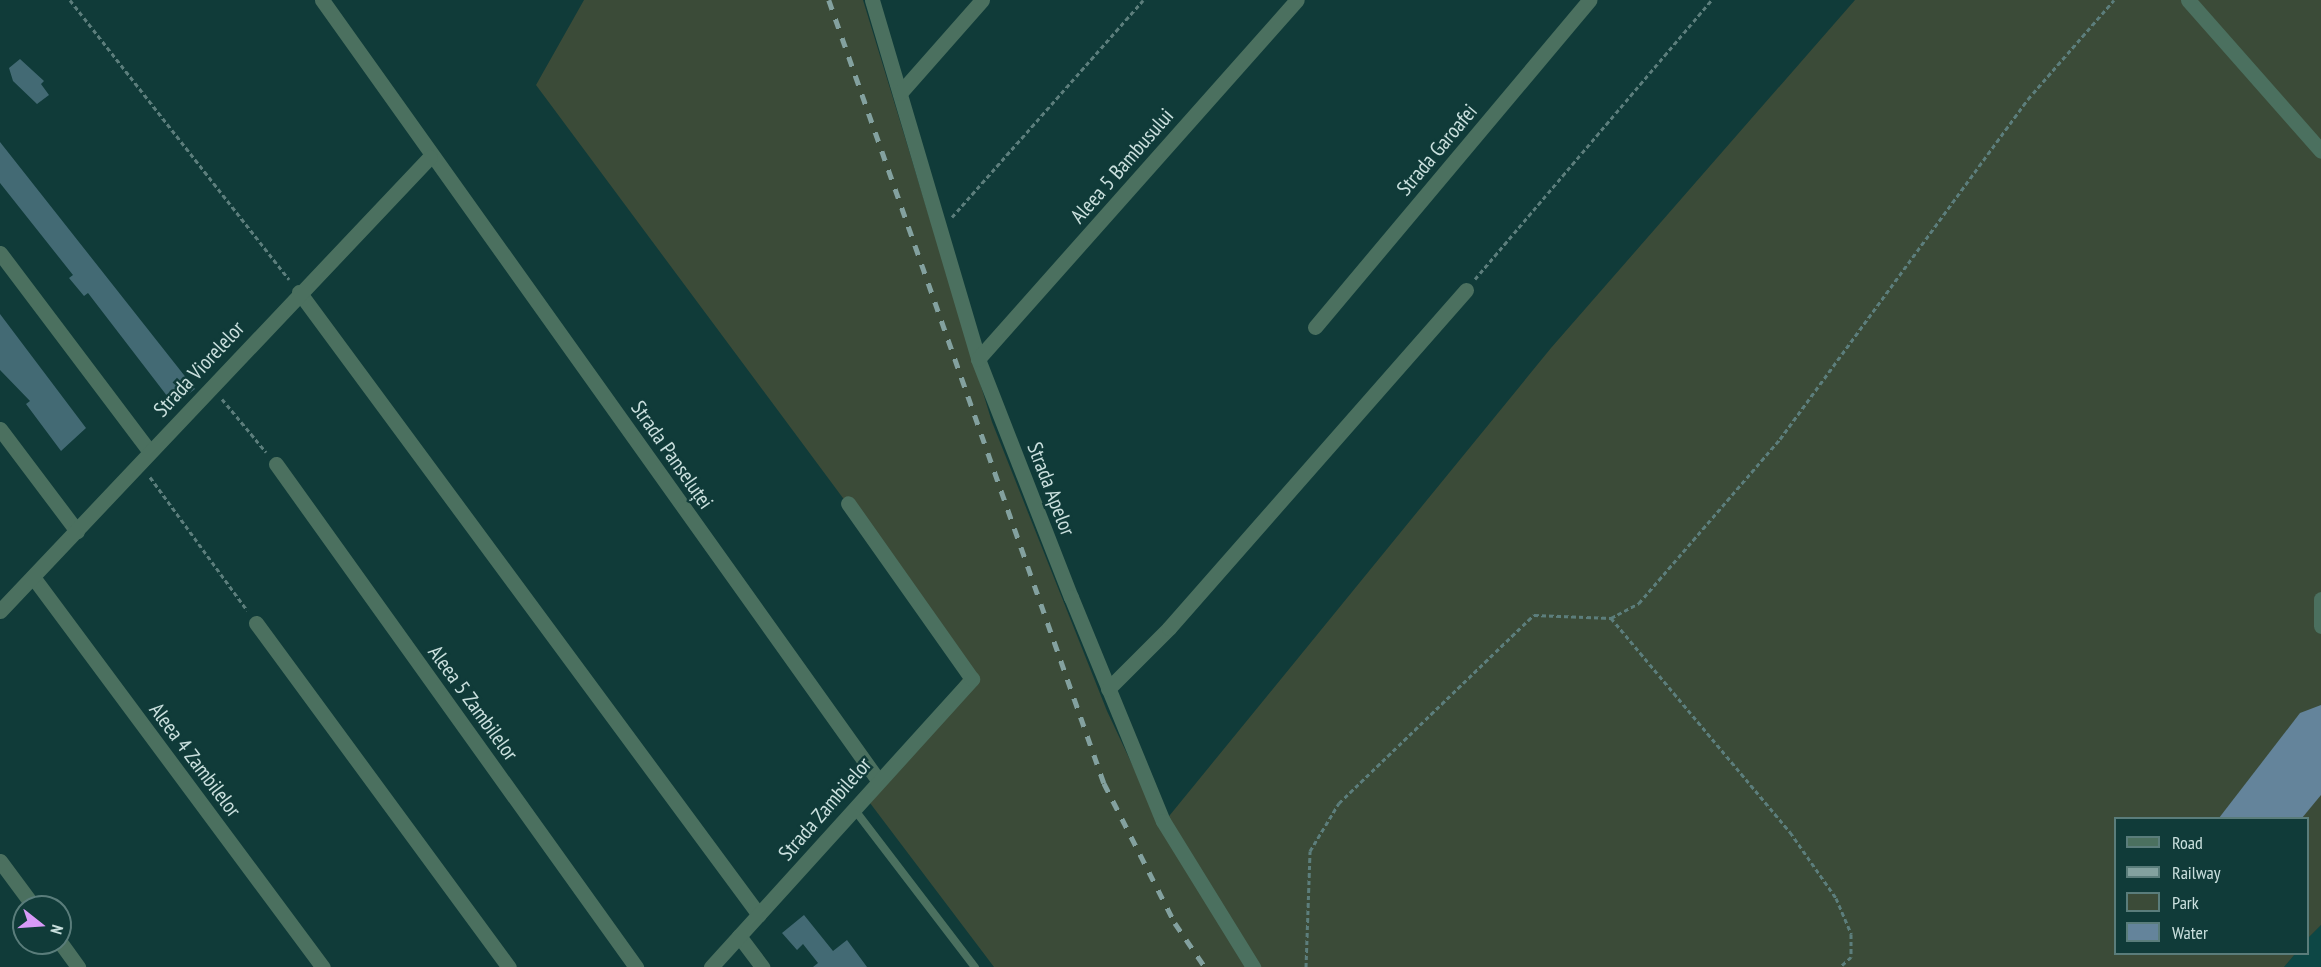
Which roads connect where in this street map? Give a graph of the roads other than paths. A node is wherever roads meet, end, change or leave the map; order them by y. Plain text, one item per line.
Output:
1 (322, 0) edge
2 (872, 0) edge
3 (982, 0) edge
4 (1297, 0) edge
5 (1589, 0) edge
6 (2188, 0) edge
7 (900, 93) junction
8 (2321, 151) edge
9 (430, 157) junction
10 (0, 253) edge
11 (1466, 290) road end
12 (299, 292) junction
13 (1316, 327) dead end
14 (978, 360) junction
15 (0, 429) edge
16 (145, 458) junction
17 (276, 464) road end
18 (848, 503) dead end
19 (77, 531) junction
20 (33, 577) junction
21 (2321, 599) edge
22 (0, 611) edge
23 (256, 623) road end
24 (2321, 626) edge
25 (1108, 689) junction
26 (878, 780) junction
27 (854, 808) junction
28 (0, 861) edge
29 (25, 895) edge
30 (759, 915) junction
31 (739, 936) junction
32 (322, 967) edge
33 (509, 967) edge
34 (636, 967) edge
35 (711, 967) edge
36 (762, 967) edge
37 (975, 967) edge
38 (1253, 967) edge

1 - 9 street, Strada Panseluței
2 - 7 street, Strada Apelor
3 - 7 street
4 - 14 street, Aleea 5 Bambusului
5 - 13 street, Strada Garoafei
6 - 8 street
7 - 14 street, Strada Apelor
9 - 12 street, Strada Viorelelor
9 - 26 street, Strada Panseluței
10 - 16 street
11 - 25 street
12 - 16 street, Strada Viorelelor
12 - 30 street
14 - 25 street, Strada Apelor
15 - 19 street
16 - 19 street, Strada Viorelelor
17 - 34 street, Aleea 5 Zambilelor
18 - 26 street, Strada Zambilelor
19 - 20 street, Strada Viorelelor
20 - 22 street, Strada Viorelelor
20 - 32 street, Aleea 4 Zambilelor
21 - 24 street
23 - 33 street
25 - 38 street, Strada Apelor
26 - 27 street, Strada Zambilelor
27 - 30 street, Strada Zambilelor
27 - 37 lane
28 - 29 street
30 - 31 street, Strada Zambilelor
31 - 35 street, Strada Zambilelor
31 - 36 street

